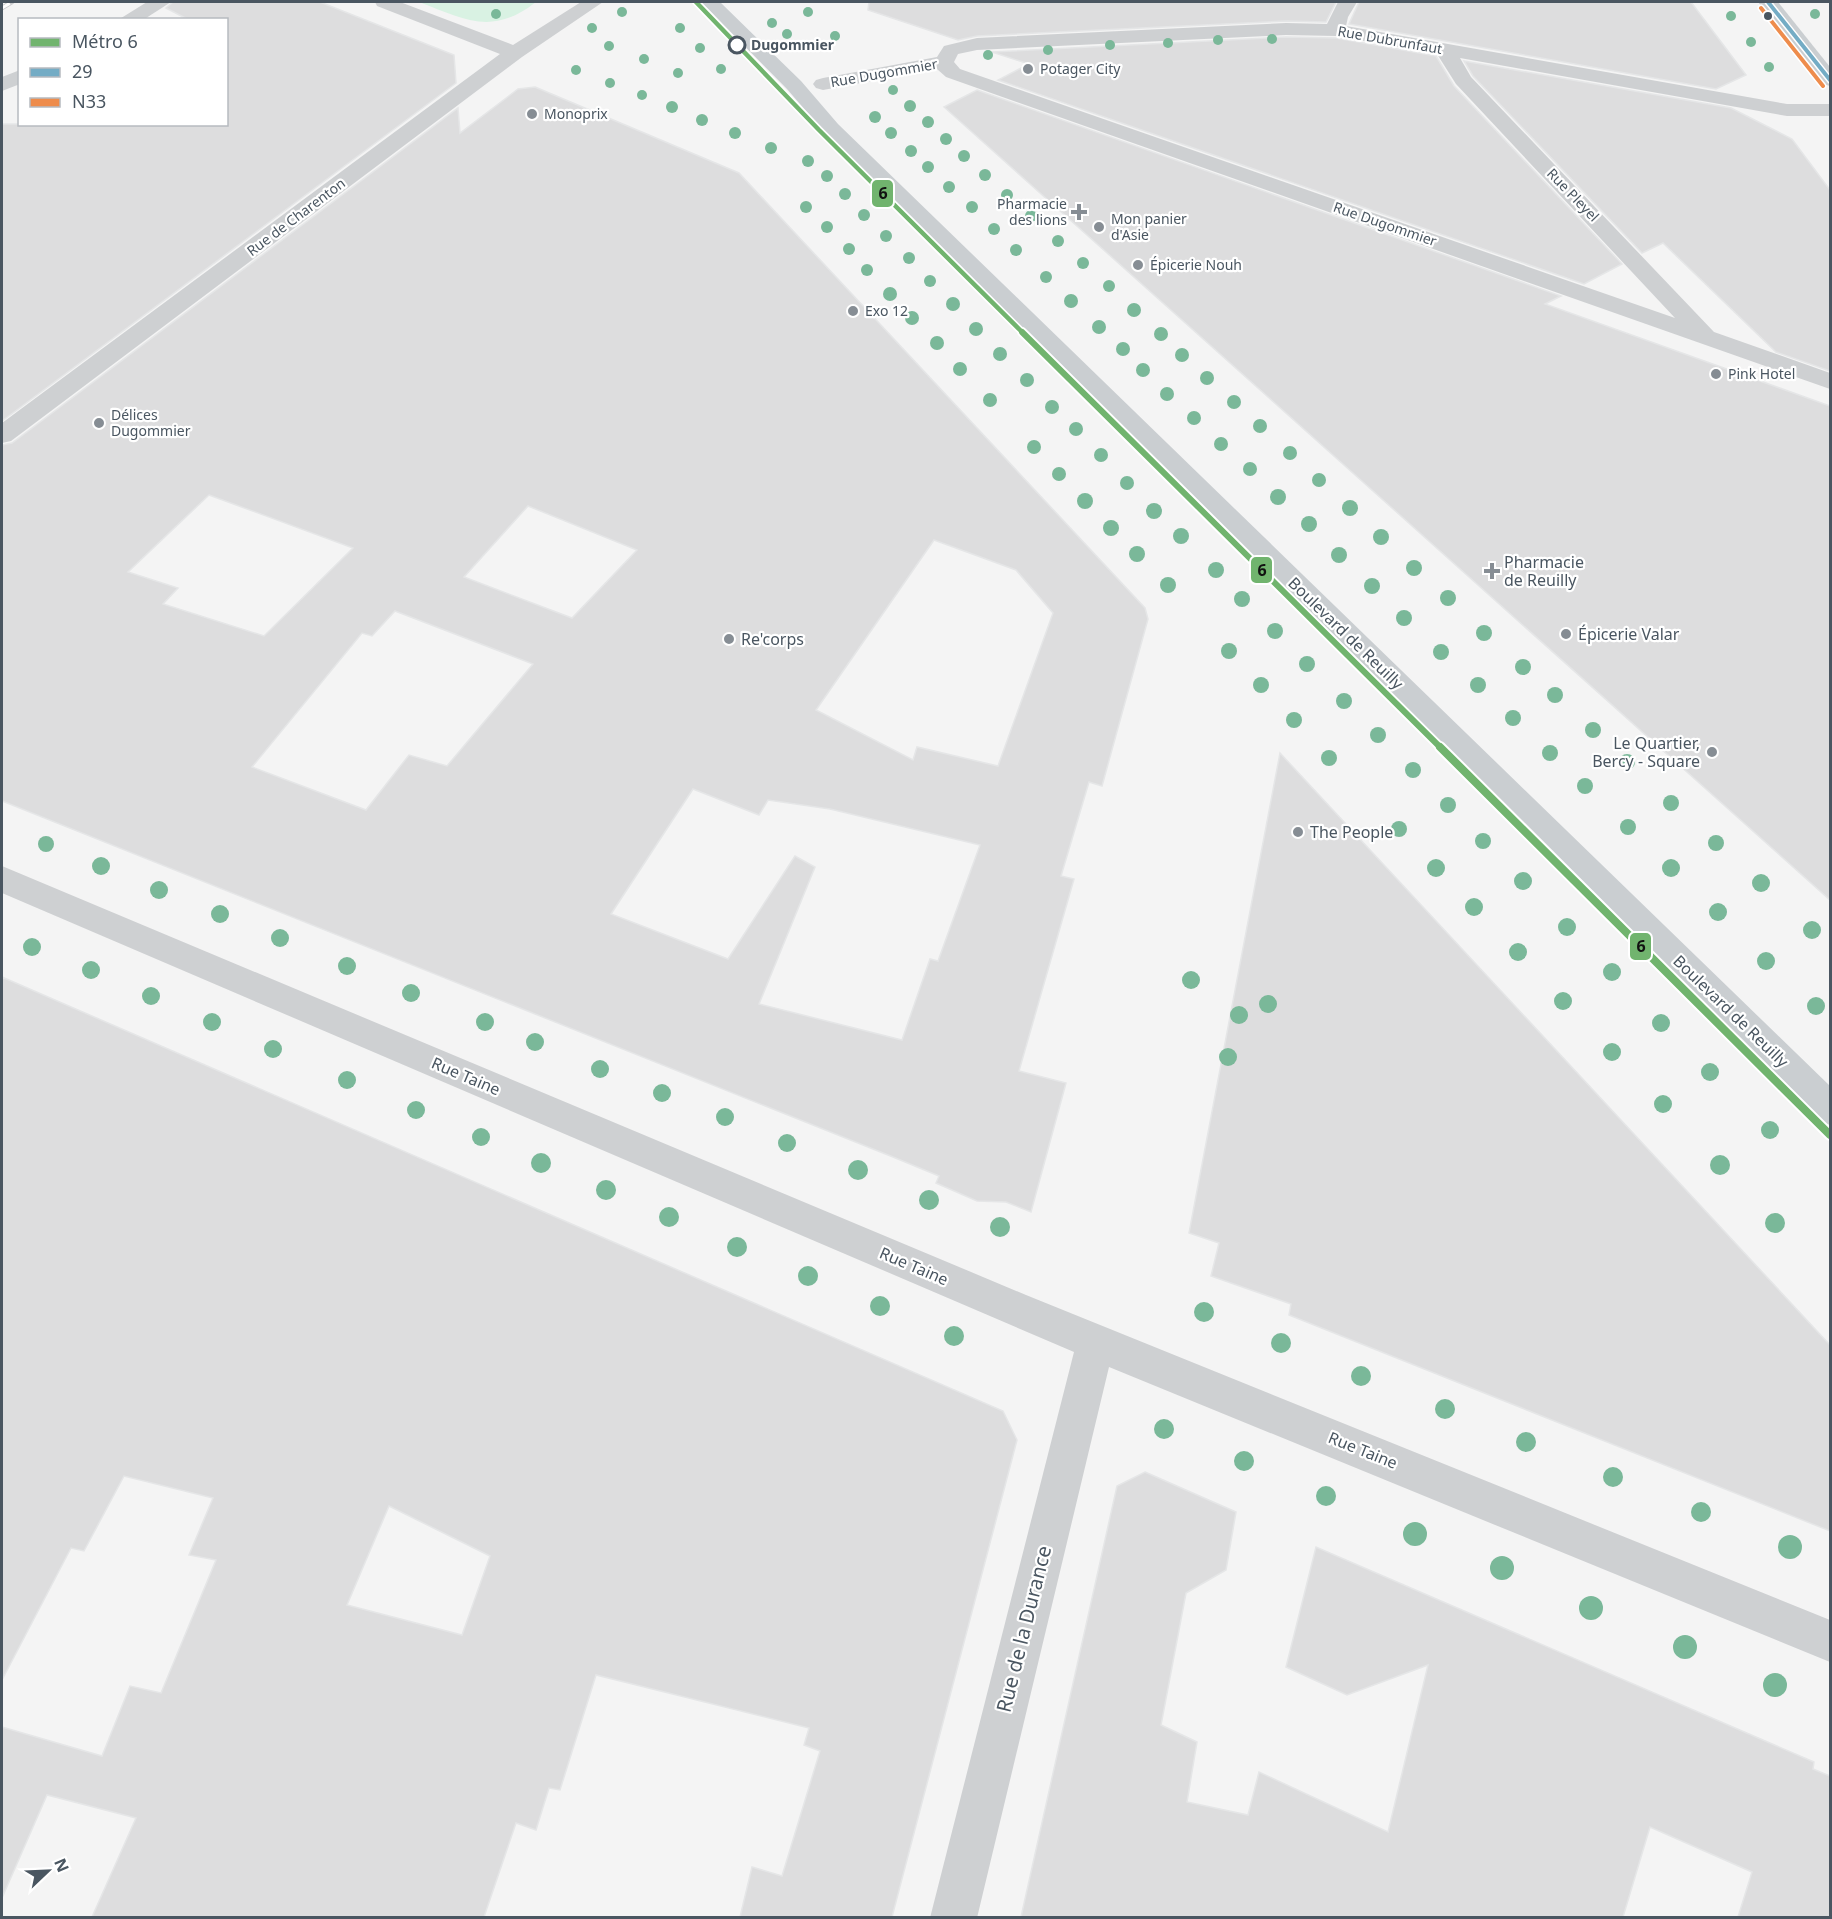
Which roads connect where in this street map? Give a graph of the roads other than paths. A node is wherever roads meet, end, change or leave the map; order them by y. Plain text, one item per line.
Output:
1 (161, 2) edge
2 (384, 2) edge
3 (593, 2) edge
4 (710, 2) edge
5 (1347, 2) edge
6 (1768, 2) edge
7 (131, 18) edge
8 (1336, 30) junction
9 (1446, 51) junction
10 (515, 53) junction
11 (946, 58) junction
12 (18, 77) edge
13 (1830, 80) edge
14 (823, 84) dead end
15 (2, 86) edge
16 (1830, 110) edge
17 (1705, 336) junction
18 (1830, 381) edge
19 (2, 435) edge
20 (2, 879) edge
21 (1830, 1109) edge
22 (1096, 1342) junction
23 (1830, 1641) edge
24 (953, 1917) edge

1 - 7 street
2 - 10 street
3 - 10 street, Rue de Charenton
4 - 21 main road, Boulevard de Reuilly
5 - 8 street
6 - 13 main road
8 - 9 street, Rue Dubrunfaut
8 - 11 street, Rue Dubrunfaut
9 - 16 street, Rue Dubrunfaut
9 - 17 street, Rue Pleyel
10 - 19 street, Rue de Charenton
11 - 14 street, Rue Dugommier
11 - 17 street, Rue Dugommier
12 - 15 street
17 - 18 street, Rue Dugommier
20 - 22 street, Rue Taine
22 - 23 street, Rue Taine
22 - 24 street, Rue de la Durance

